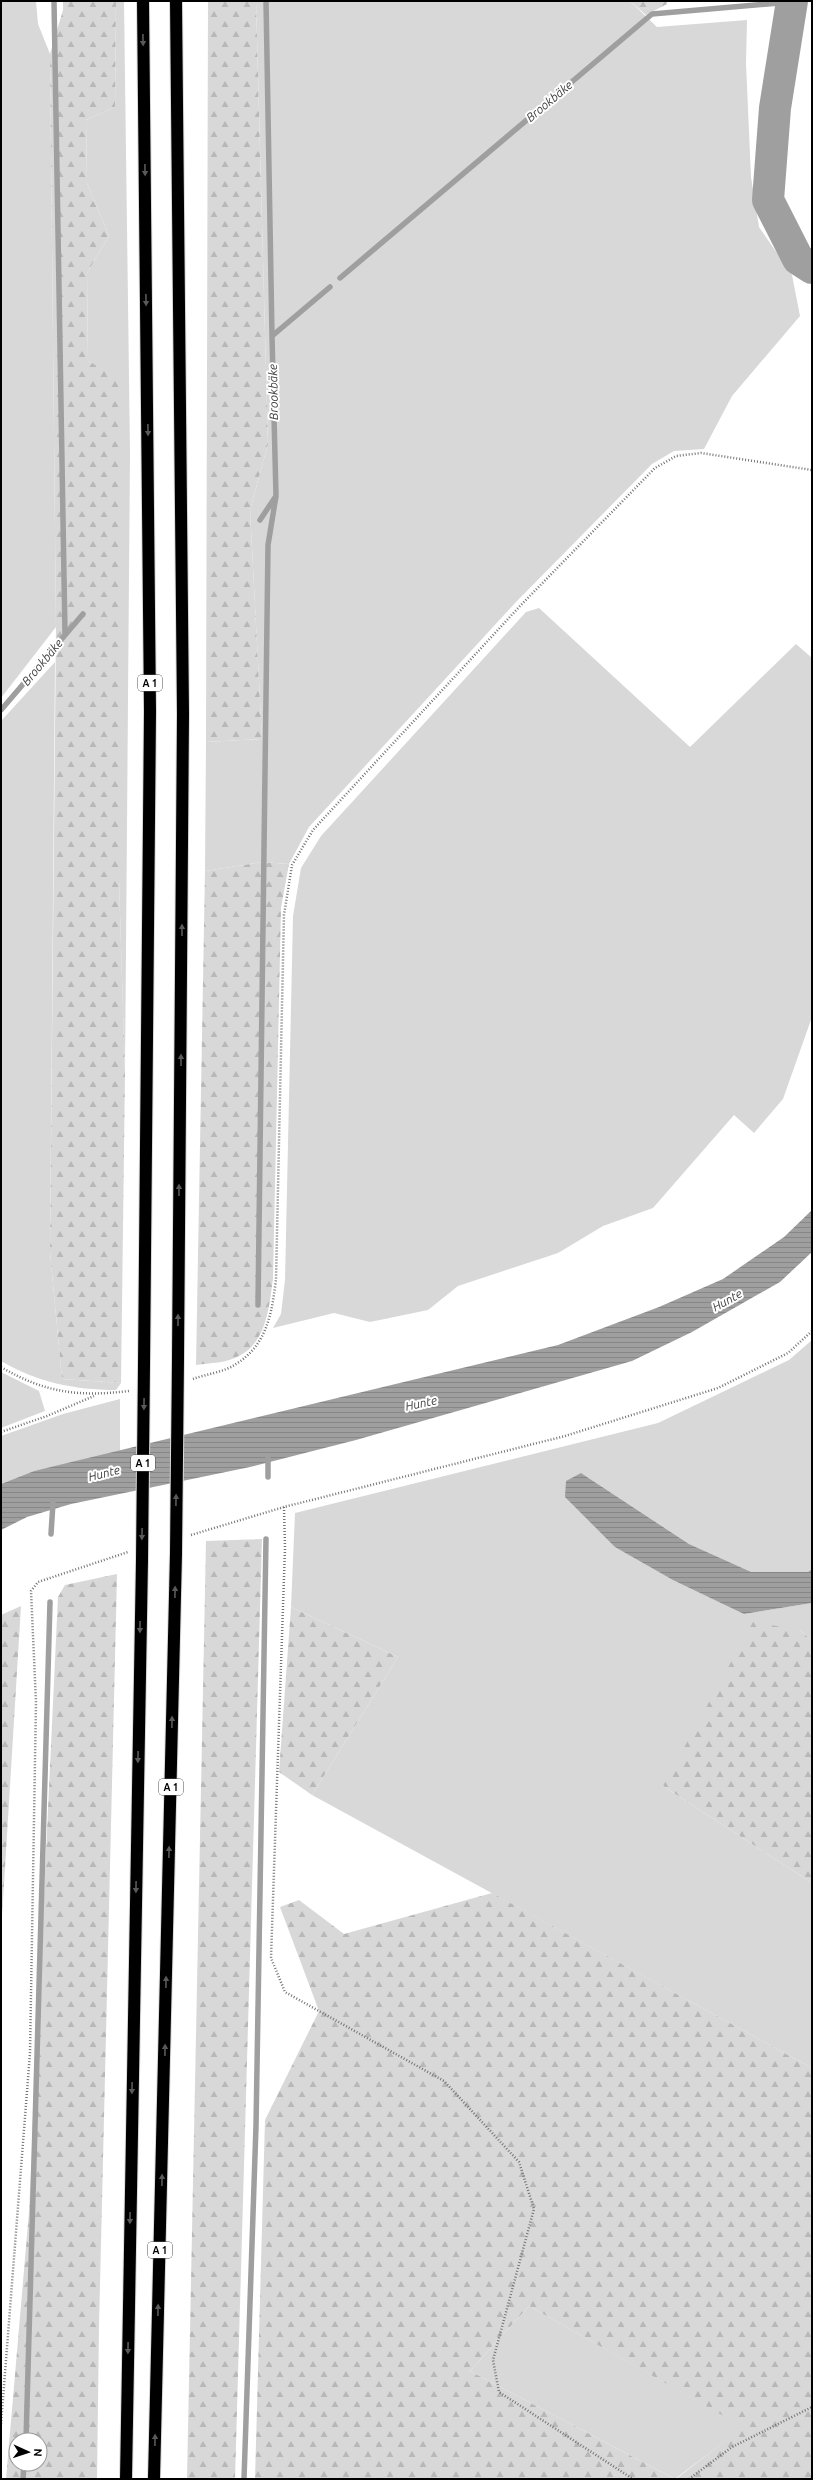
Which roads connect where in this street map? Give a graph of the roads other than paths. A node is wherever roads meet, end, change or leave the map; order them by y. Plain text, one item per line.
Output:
1 (143, 1) edge
2 (176, 1) edge
3 (126, 2479) edge
4 (154, 2479) edge

1 -> 3 highway, A 1, bridge
4 -> 2 highway, A 1, bridge

